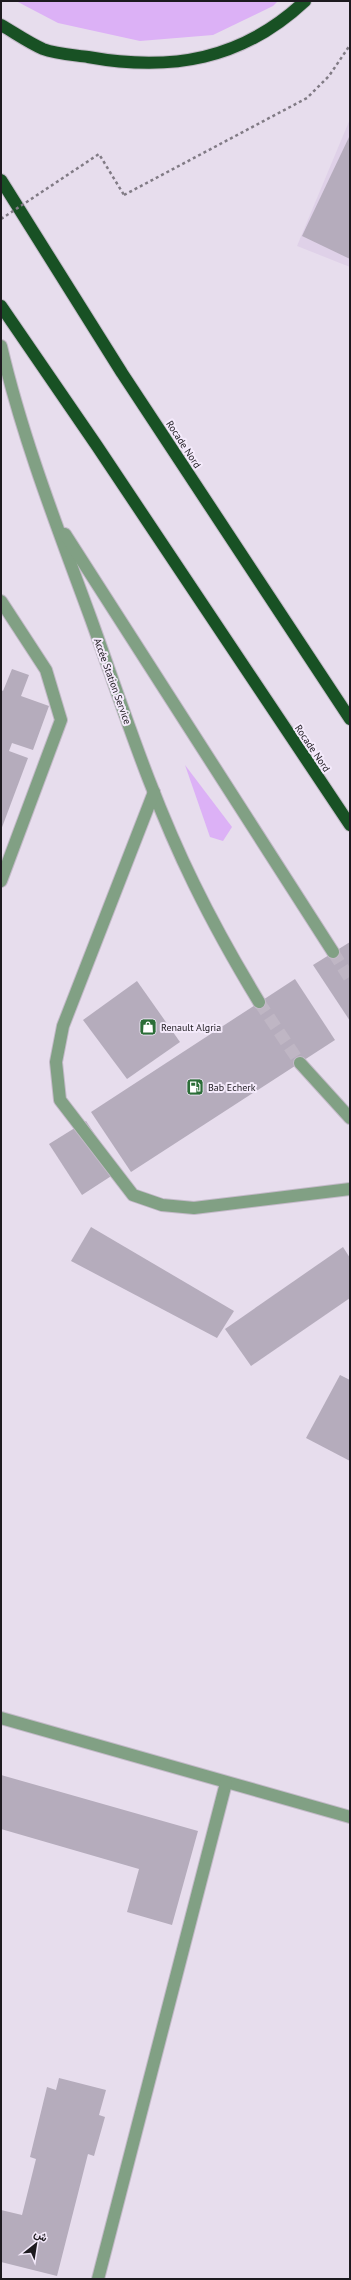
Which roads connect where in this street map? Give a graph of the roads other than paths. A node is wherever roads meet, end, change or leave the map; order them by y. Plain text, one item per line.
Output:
1 (305, 1) edge
2 (1, 25) edge
3 (1, 180) edge
4 (1, 306) edge
5 (1, 346) edge
6 (51, 513) junction
7 (1, 601) edge
8 (350, 719) edge
9 (154, 792) junction
10 (350, 825) edge
11 (1, 881) edge
12 (333, 952) tunnel mouth
13 (259, 1002) tunnel mouth
14 (300, 1063) tunnel mouth
15 (350, 1118) edge
16 (350, 1188) edge
17 (1, 1718) edge
18 (226, 1783) junction
19 (350, 1817) edge
20 (98, 2279) edge

1 - 2 highway
3 - 8 highway, Rocade Nord
4 - 10 highway, Rocade Nord
5 - 6 street, Accée Station Service
6 - 9 street, Accée Station Service
6 - 12 street
7 - 11 street
9 - 13 street, Accée Station Service
9 - 16 street
14 - 15 street
17 - 18 street
18 - 19 street
18 - 20 street

